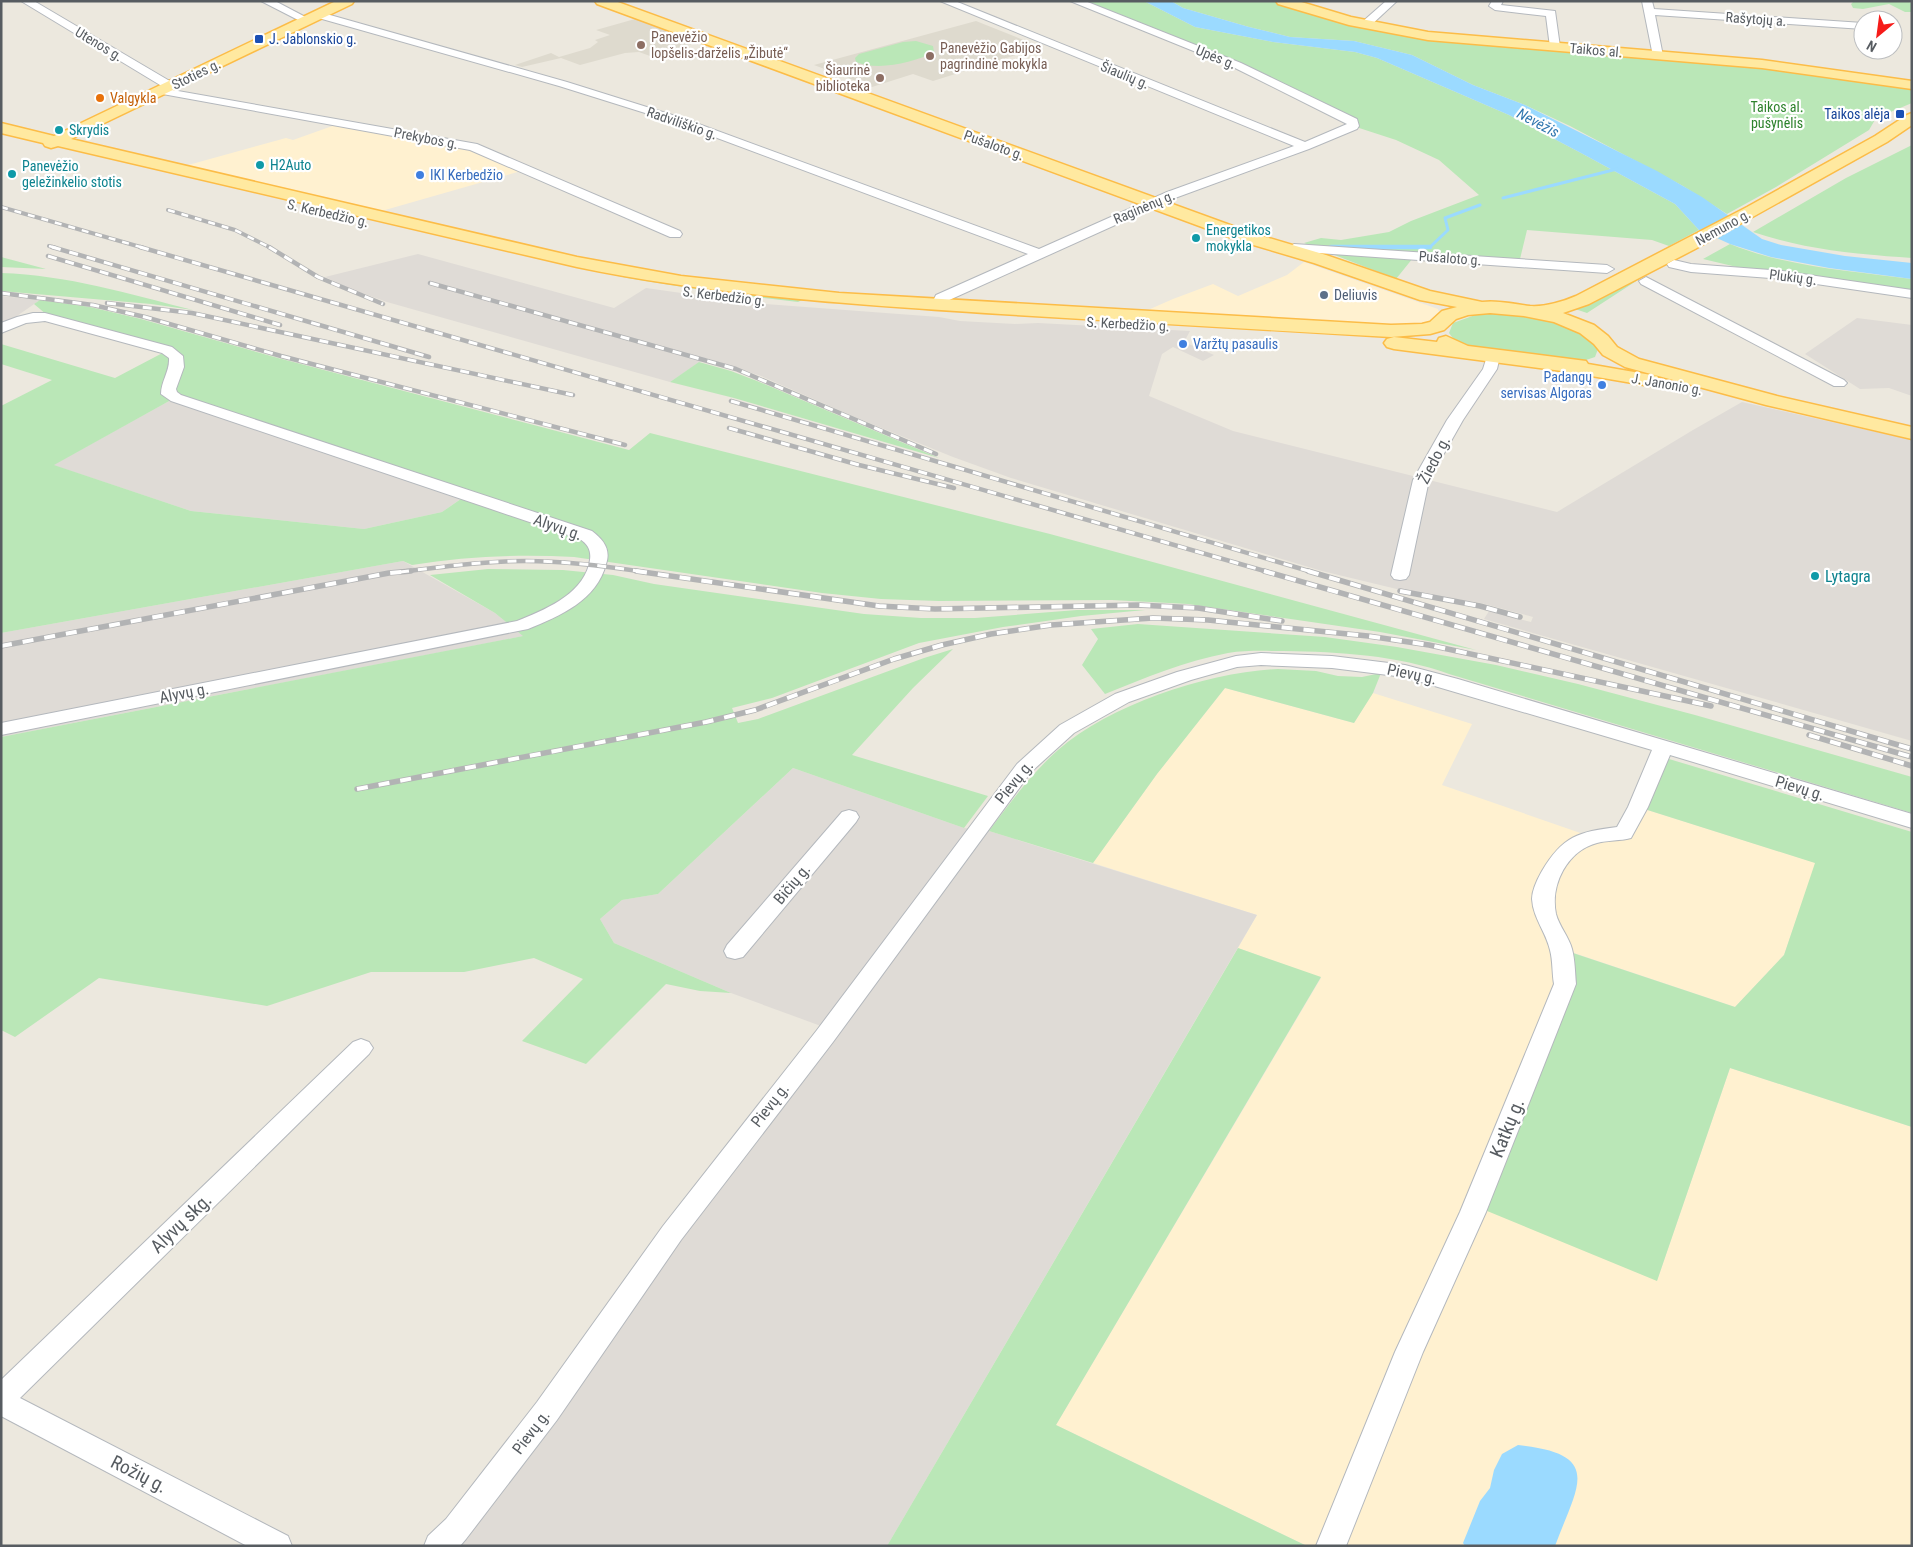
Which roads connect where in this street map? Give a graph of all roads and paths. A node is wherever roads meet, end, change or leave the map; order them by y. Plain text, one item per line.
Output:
1 (26, 1) edge
2 (266, 1) edge
3 (348, 1) edge
4 (602, 1) edge
5 (945, 1) edge
6 (1075, 1) edge
7 (1283, 1) edge
8 (1392, 1) edge
9 (1498, 1) edge
10 (1648, 7) edge
11 (314, 18) junction
12 (1365, 25) junction
13 (1853, 25) edge
14 (1555, 47) junction
15 (1658, 56) junction
16 (1912, 85) edge
17 (167, 88) junction
18 (1912, 118) edge
19 (1352, 121) joint
20 (1, 128) edge
21 (1912, 135) edge
22 (1, 136) edge
23 (50, 143) junction
24 (1305, 146) junction
25 (1808, 185) junction
26 (1158, 200) junction
27 (410, 227) junction
28 (675, 234) dead end
29 (1294, 248) junction
30 (1038, 253) junction
31 (1320, 259) junction
32 (1668, 262) junction
33 (1607, 269) dead end
34 (1646, 281) junction
35 (1912, 294) edge
36 (1426, 296) junction
37 (938, 305) junction
38 (1490, 307) junction
39 (1524, 310) junction
40 (1076, 317) junction
41 (1443, 321) junction
42 (1, 329) edge
43 (1587, 329) junction
44 (1463, 351) junction
45 (1610, 351) junction
46 (1492, 356) junction
47 (1562, 365) junction
48 (1839, 383) dead end
49 (1773, 401) junction
50 (1912, 433) edge
51 (1400, 575) dead end
52 (1, 729) edge
53 (1663, 748) junction
54 (850, 817) dead end
55 (1912, 821) edge
56 (735, 951) dead end
57 (361, 1048) dead end
58 (1, 1398) edge
59 (1, 1402) edge
60 (277, 1545) edge
61 (439, 1546) edge
62 (1331, 1546) edge

1 - 17 street, Utenos g.
2 - 11 street
3 - 11 main road, Stoties g.
4 - 26 main road, Pušaloto g.
5 - 24 street, Šiaulių g.
6 - 19 street, Upės g.
7 - 12 main road, Taikos al.
8 - 12 street
9 - 14 street
10 - 13 street, Rašytojų a.
10 - 15 street
11 - 17 main road, Stoties g.
11 - 30 street, Radviliškio g.
12 - 14 main road, Taikos al.
14 - 15 main road, Taikos al.
15 - 16 main road, Taikos al.
17 - 23 main road, Stoties g.
17 - 28 street, Prekybos g.
18 - 25 main road, Nemuno g.
19 - 24 street, Raginėnų g.
20 - 23 main road, S. Kerbedžio g.
21 - 25 main road, Nemuno g.
22 - 23 main road, S. Kerbedžio g.
23 - 27 main road, S. Kerbedžio g.
24 - 26 street, Raginėnų g.
25 - 32 main road, Nemuno g.
26 - 29 main road, Pušaloto g.
26 - 30 street, Raginėnų g.
26 - 31 main road, Pušaloto g.
27 - 37 main road, S. Kerbedžio g.
27 - 40 main road, S. Kerbedžio g.
29 - 31 main road, Pušaloto g.
29 - 33 street, Pušaloto g.
30 - 37 street, Raginėnų g.
31 - 36 main road, Pušaloto g.
32 - 34 main road, Nemuno g.
32 - 35 street, Plukių g.
32 - 39 main road, Nemuno g.
34 - 43 main road, Nemuno g.
34 - 48 street
36 - 38 main road, Pušaloto g.
36 - 41 main road, Pušaloto g.
37 - 40 main road, S. Kerbedžio g.
38 - 39 main road
38 - 41 main road, S. Kerbedžio g.
39 - 43 main road
40 - 41 main road, S. Kerbedžio g.
40 - 44 main road, S. Kerbedžio g.
41 - 44 main road, Pušaloto g.
42 - 52 street, Alyvų g.
43 - 45 main road, J. Janonio g.
44 - 46 main road, S. Kerbedžio g.
45 - 47 main road
45 - 49 main road, J. Janonio g.
46 - 47 main road, S. Kerbedžio g.
46 - 51 street, Žiedo g.
47 - 49 main road, J. Janonio g.
49 - 50 main road, J. Janonio g.
53 - 55 street, Pievų g.
53 - 61 street, Pievų g.
53 - 62 street, Katkų g.
54 - 56 street, Bičių g.
57 - 58 street, Alyvų skg.
59 - 60 street, Rožių g.

